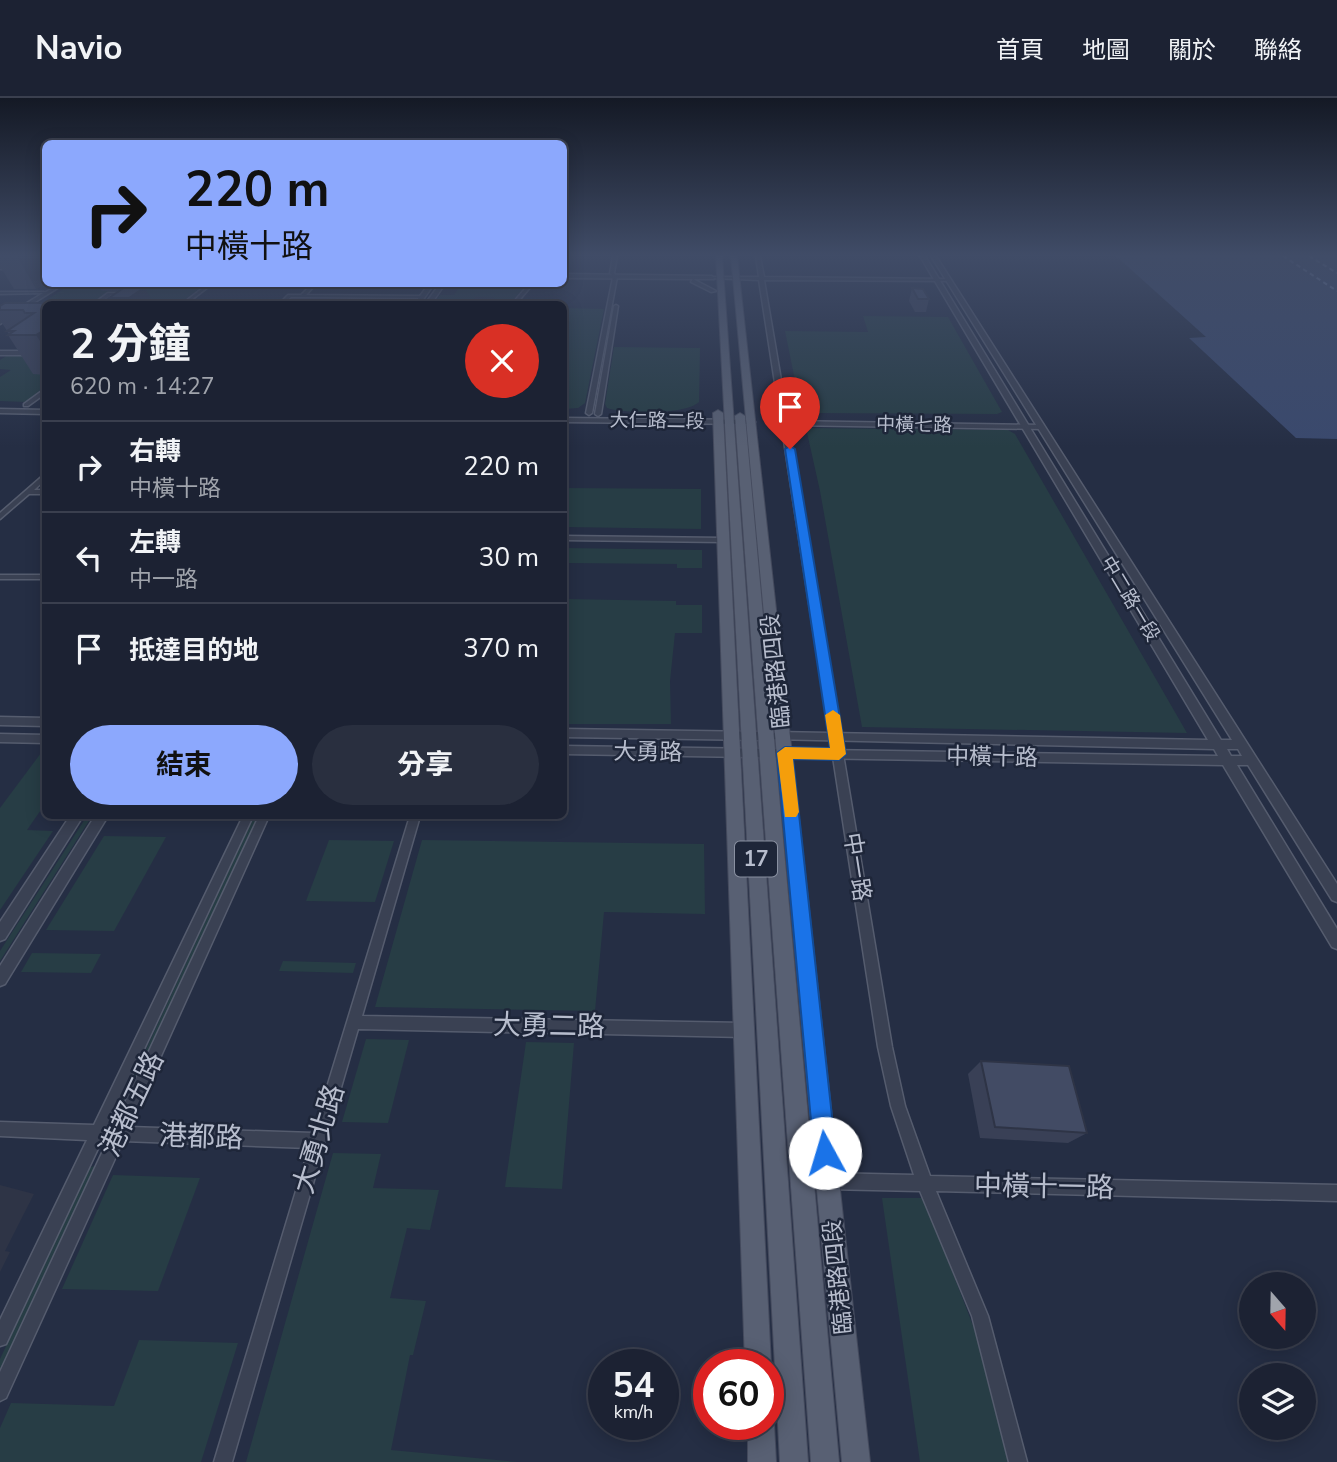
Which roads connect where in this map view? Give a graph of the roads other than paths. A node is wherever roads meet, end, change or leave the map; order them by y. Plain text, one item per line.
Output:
1 (1, 320) edge
2 (15, 320) edge
3 (609, 320) edge
4 (726, 320) edge
5 (769, 320) edge
6 (964, 320) edge
7 (968, 320) edge
8 (0, 353) edge
9 (42, 353) edge
10 (42, 393) edge
11 (0, 405) edge
12 (26, 405) junction
13 (42, 406) edge
14 (0, 411) edge
15 (42, 412) edge
16 (567, 413) edge
17 (593, 414) junction
18 (734, 419) junction
19 (567, 420) edge
20 (786, 420) junction
21 (1024, 423) junction
22 (1039, 424) junction
23 (42, 479) edge
24 (28, 492) junction
25 (42, 492) edge
26 (0, 517) edge
27 (567, 538) edge
28 (723, 540) junction
29 (0, 577) edge
30 (42, 577) edge
31 (0, 721) edge
32 (42, 722) edge
33 (567, 733) edge
34 (836, 737) junction
35 (0, 738) edge
36 (42, 739) edge
37 (758, 744) junction
38 (1217, 744) junction
39 (1241, 745) junction
40 (567, 750) edge
41 (839, 754) junction
42 (1227, 761) junction
43 (1252, 761) junction
44 (76, 819) edge
45 (100, 819) edge
46 (247, 819) edge
47 (263, 819) edge
48 (414, 819) edge
49 (1337, 896) edge
50 (0, 934) edge
51 (1337, 942) edge
52 (0, 979) edge
53 (354, 1022) junction
54 (744, 1030) junction
55 (0, 1129) edge
56 (98, 1133) junction
57 (119, 1133) junction
58 (319, 1141) junction
59 (750, 1178) junction
60 (776, 1179) junction
61 (802, 1180) junction
62 (828, 1181) junction
63 (925, 1184) junction
64 (1337, 1194) edge
65 (0, 1338) edge
66 (757, 1349) edge
67 (0, 1392) edge
68 (761, 1440) edge
69 (223, 1462) edge
70 (762, 1462) edge
71 (794, 1462) edge
72 (825, 1462) edge
73 (856, 1462) edge
74 (1018, 1462) edge

1 - 2 street
3 - 17 street
4 - 18 main road, 臨港路四段 / 17
5 - 20 street, 中一路
6 - 21 street, 中二路一段
7 - 22 street, 中二路一段
8 - 9 street
10 - 12 street
11 - 12 street
12 - 13 street
14 - 15 street
16 - 17 street, 大仁路二段
17 - 18 street, 大仁路二段
18 - 19 street, 大仁路二段
18 - 28 main road, 臨港路四段 / 17
18 - 37 main road, 臨港路四段 / 17
18 - 37 main road, 臨港路四段 / 17
20 - 21 street, 中橫七路
20 - 34 street, 中一路
21 - 22 street, 中橫七路
21 - 38 street, 中二路一段
22 - 39 street, 中二路一段
23 - 24 street
24 - 25 street
24 - 26 street
27 - 28 street
28 - 37 main road, 臨港路四段 / 17
29 - 30 street
31 - 32 street
33 - 37 street, 大勇路
34 - 37 street, 中橫十路
34 - 38 street, 中橫十路
34 - 41 street, 中一路
35 - 36 street
37 - 40 street, 大勇路
37 - 41 street, 中橫十路
37 - 54 main road, 臨港路四段 / 17
37 - 60 main road, 臨港路四段 / 17
37 - 61 main road, 臨港路四段 / 17
37 - 62 main road, 臨港路四段 / 17
38 - 39 street, 中橫十路
38 - 42 street, 中二路一段
39 - 43 street, 中二路一段
41 - 42 street, 中橫十路
41 - 63 street, 中一路
42 - 43 street, 中橫十路
42 - 51 street, 中二路一段
43 - 49 street, 中二路一段
44 - 50 street
45 - 52 street
46 - 56 street, 港都五路
47 - 57 street, 港都五路
48 - 53 street, 大勇北路
53 - 54 street, 大勇二路
53 - 58 street, 大勇北路
54 - 59 main road, 臨港路四段 / 17
55 - 56 street, 港都路
56 - 57 street, 港都路
56 - 65 street, 港都五路
57 - 58 street, 港都路
57 - 67 street, 港都五路
58 - 69 street, 大勇北路
59 - 60 street, 中橫十一路
59 - 66 main road, 臨港路四段 / 17
60 - 61 street, 中橫十一路
60 - 71 main road, 臨港路四段 / 17
61 - 62 street, 中橫十一路
61 - 72 main road, 臨港路四段 / 17
62 - 63 street, 中橫十一路
62 - 73 main road, 臨港路四段 / 17
63 - 64 street, 中橫十一路
63 - 74 street, 中一路
68 - 70 main road

